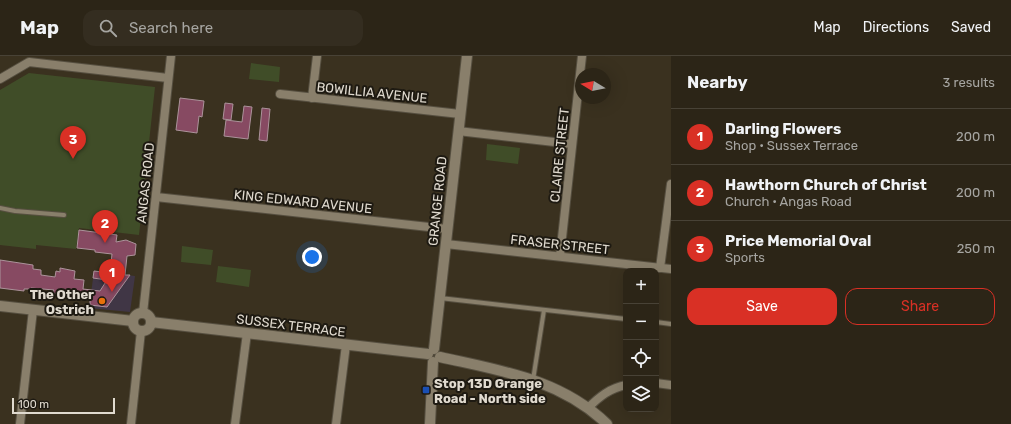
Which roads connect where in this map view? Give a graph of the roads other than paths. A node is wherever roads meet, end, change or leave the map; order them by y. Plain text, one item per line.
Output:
1 (171, 56) edge
2 (317, 56) edge
3 (467, 56) edge
4 (582, 56) edge
5 (168, 78) junction
6 (0, 79) edge
7 (280, 94) dead end
8 (312, 98) junction
9 (460, 114) junction
10 (458, 131) junction
11 (572, 144) junction
12 (671, 184) edge
13 (156, 197) junction
14 (0, 208) edge
15 (64, 215) dead end
16 (447, 230) junction
17 (446, 244) junction
18 (560, 256) junction
19 (660, 268) junction
20 (671, 269) edge
21 (440, 298) junction
22 (0, 306) edge
23 (33, 310) junction
24 (544, 310) junction
25 (143, 313) junction
26 (623, 319) edge
27 (133, 321) junction
28 (151, 322) junction
29 (659, 322) edge
30 (671, 324) edge
31 (141, 331) junction
32 (247, 333) junction
33 (346, 345) junction
34 (434, 356) junction
35 (534, 380) junction
36 (659, 384) edge
37 (623, 385) edge
38 (671, 385) edge
39 (588, 408) junction
40 (20, 424) edge
41 (131, 424) edge
42 (235, 424) edge
43 (336, 424) edge
44 (430, 424) edge
45 (607, 424) edge

1 - 5 street, ANGAS ROAD
2 - 8 street
3 - 9 street, GRANGE ROAD
4 - 11 street, CLAIRE STREET
5 - 6 street
5 - 13 street, ANGAS ROAD
7 - 8 street, BOWILLIA AVENUE
8 - 9 street, BOWILLIA AVENUE
9 - 10 street, GRANGE ROAD
10 - 11 street
10 - 16 street, GRANGE ROAD
11 - 18 street, CLAIRE STREET
12 - 19 street
13 - 16 street, KING EDWARD AVENUE
13 - 25 street, ANGAS ROAD
14 - 15 lane
16 - 17 street, GRANGE ROAD
17 - 18 street, FRASER STREET
17 - 21 street, GRANGE ROAD
18 - 19 street, FRASER STREET
19 - 20 street, FRASER STREET
21 - 24 lane
21 - 34 street, GRANGE ROAD
22 - 23 street
23 - 27 street
23 - 40 street
24 - 26 lane
24 - 35 lane
25 - 27 street
25 - 28 street
27 - 31 street
28 - 31 street
28 - 32 street, SUSSEX TERRACE
29 - 30 lane
31 - 41 street
32 - 33 street, SUSSEX TERRACE
32 - 42 street
33 - 34 street, SUSSEX TERRACE
33 - 43 street
34 - 35 street, SUSSEX TERRACE
34 - 44 street, GRANGE ROAD
35 - 39 street, SUSSEX TERRACE
36 - 38 street
37 - 39 street
39 - 45 street, SUSSEX TERRACE

